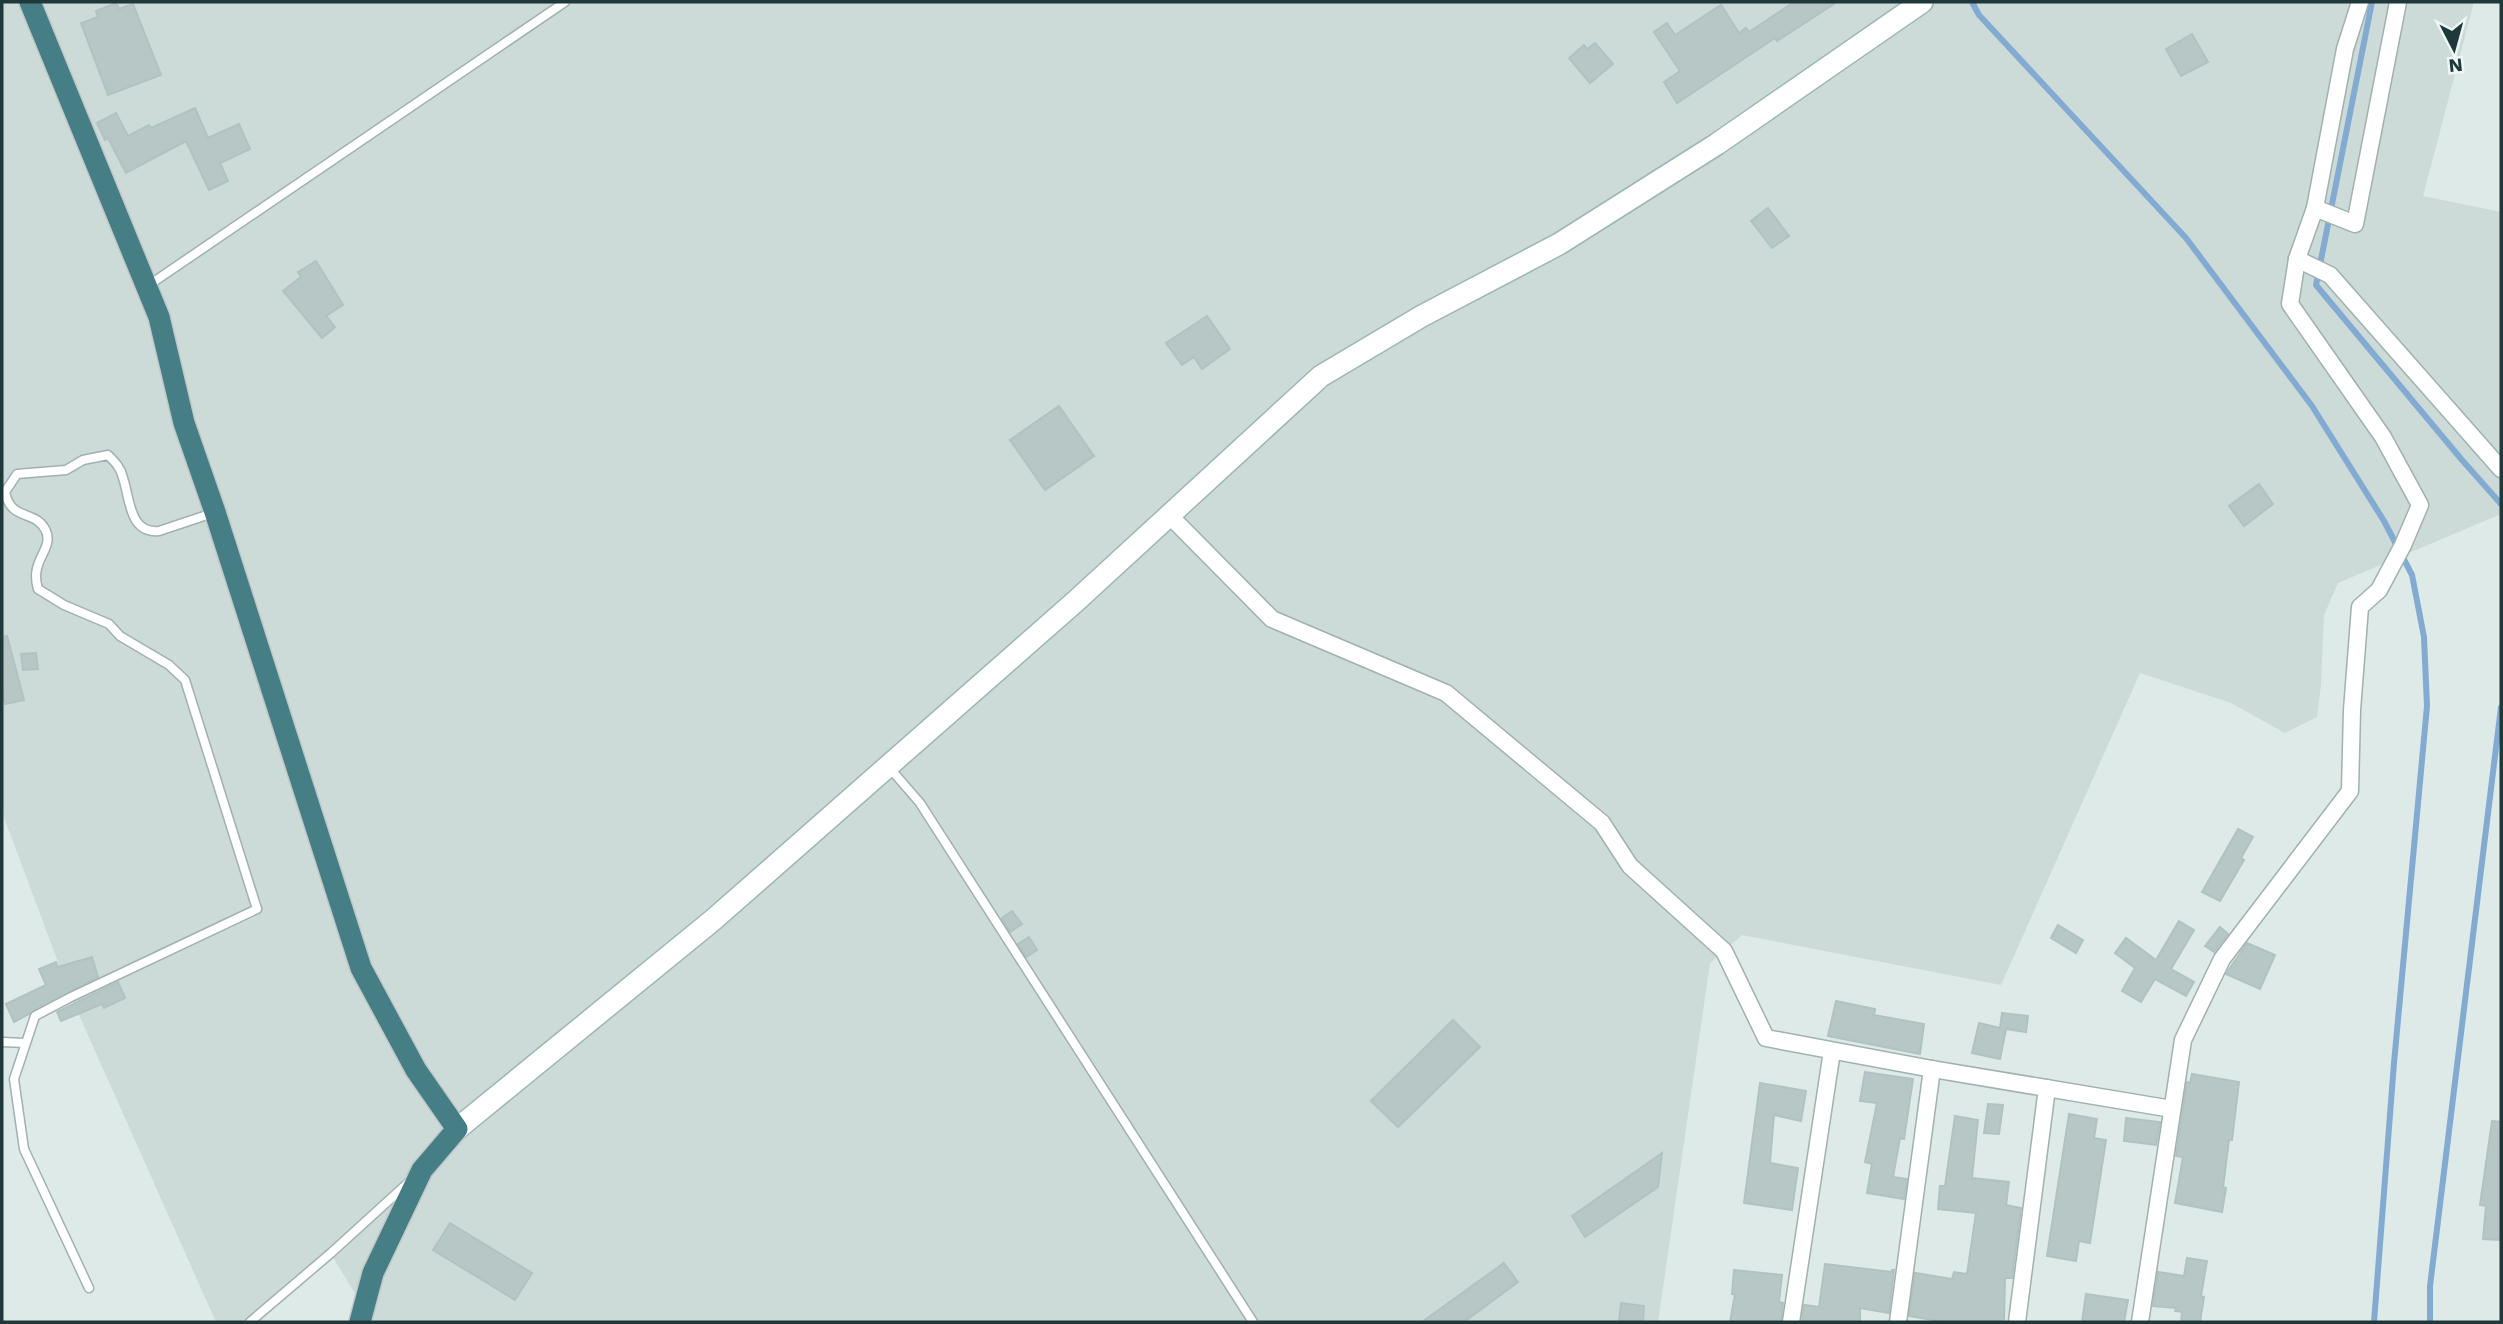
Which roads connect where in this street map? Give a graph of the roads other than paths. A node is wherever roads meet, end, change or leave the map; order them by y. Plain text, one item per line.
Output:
1 (30, 2) edge
2 (565, 2) edge
3 (2360, 2) edge
4 (2398, 2) edge
5 (1916, 3) edge
6 (2315, 208) junction
7 (2297, 259) junction
8 (147, 287) junction
9 (2501, 469) edge
10 (215, 512) junction
11 (1169, 516) junction
12 (887, 765) junction
13 (2, 1042) edge
14 (26, 1043) junction
15 (1832, 1051) junction
16 (1932, 1069) junction
17 (2047, 1088) junction
18 (2172, 1109) junction
19 (457, 1129) junction
20 (422, 1170) junction
21 (89, 1288) dead end
22 (250, 1322) edge
23 (360, 1322) edge
24 (1253, 1322) edge
25 (1791, 1322) edge
26 (1898, 1322) edge
27 (2017, 1322) edge
28 (2140, 1322) edge

1 - 8 highway
2 - 8 lane
3 - 6 street
4 - 6 street
5 - 11 main road
6 - 7 street
7 - 9 street
7 - 18 street
8 - 10 highway
10 - 14 lane
10 - 19 highway
11 - 12 main road
11 - 15 street
12 - 19 main road
12 - 24 lane
13 - 14 lane
14 - 21 lane
15 - 16 street
15 - 25 street
16 - 17 street
16 - 26 street
17 - 18 street
17 - 27 street
18 - 28 street
19 - 20 highway
20 - 22 lane
20 - 23 highway

